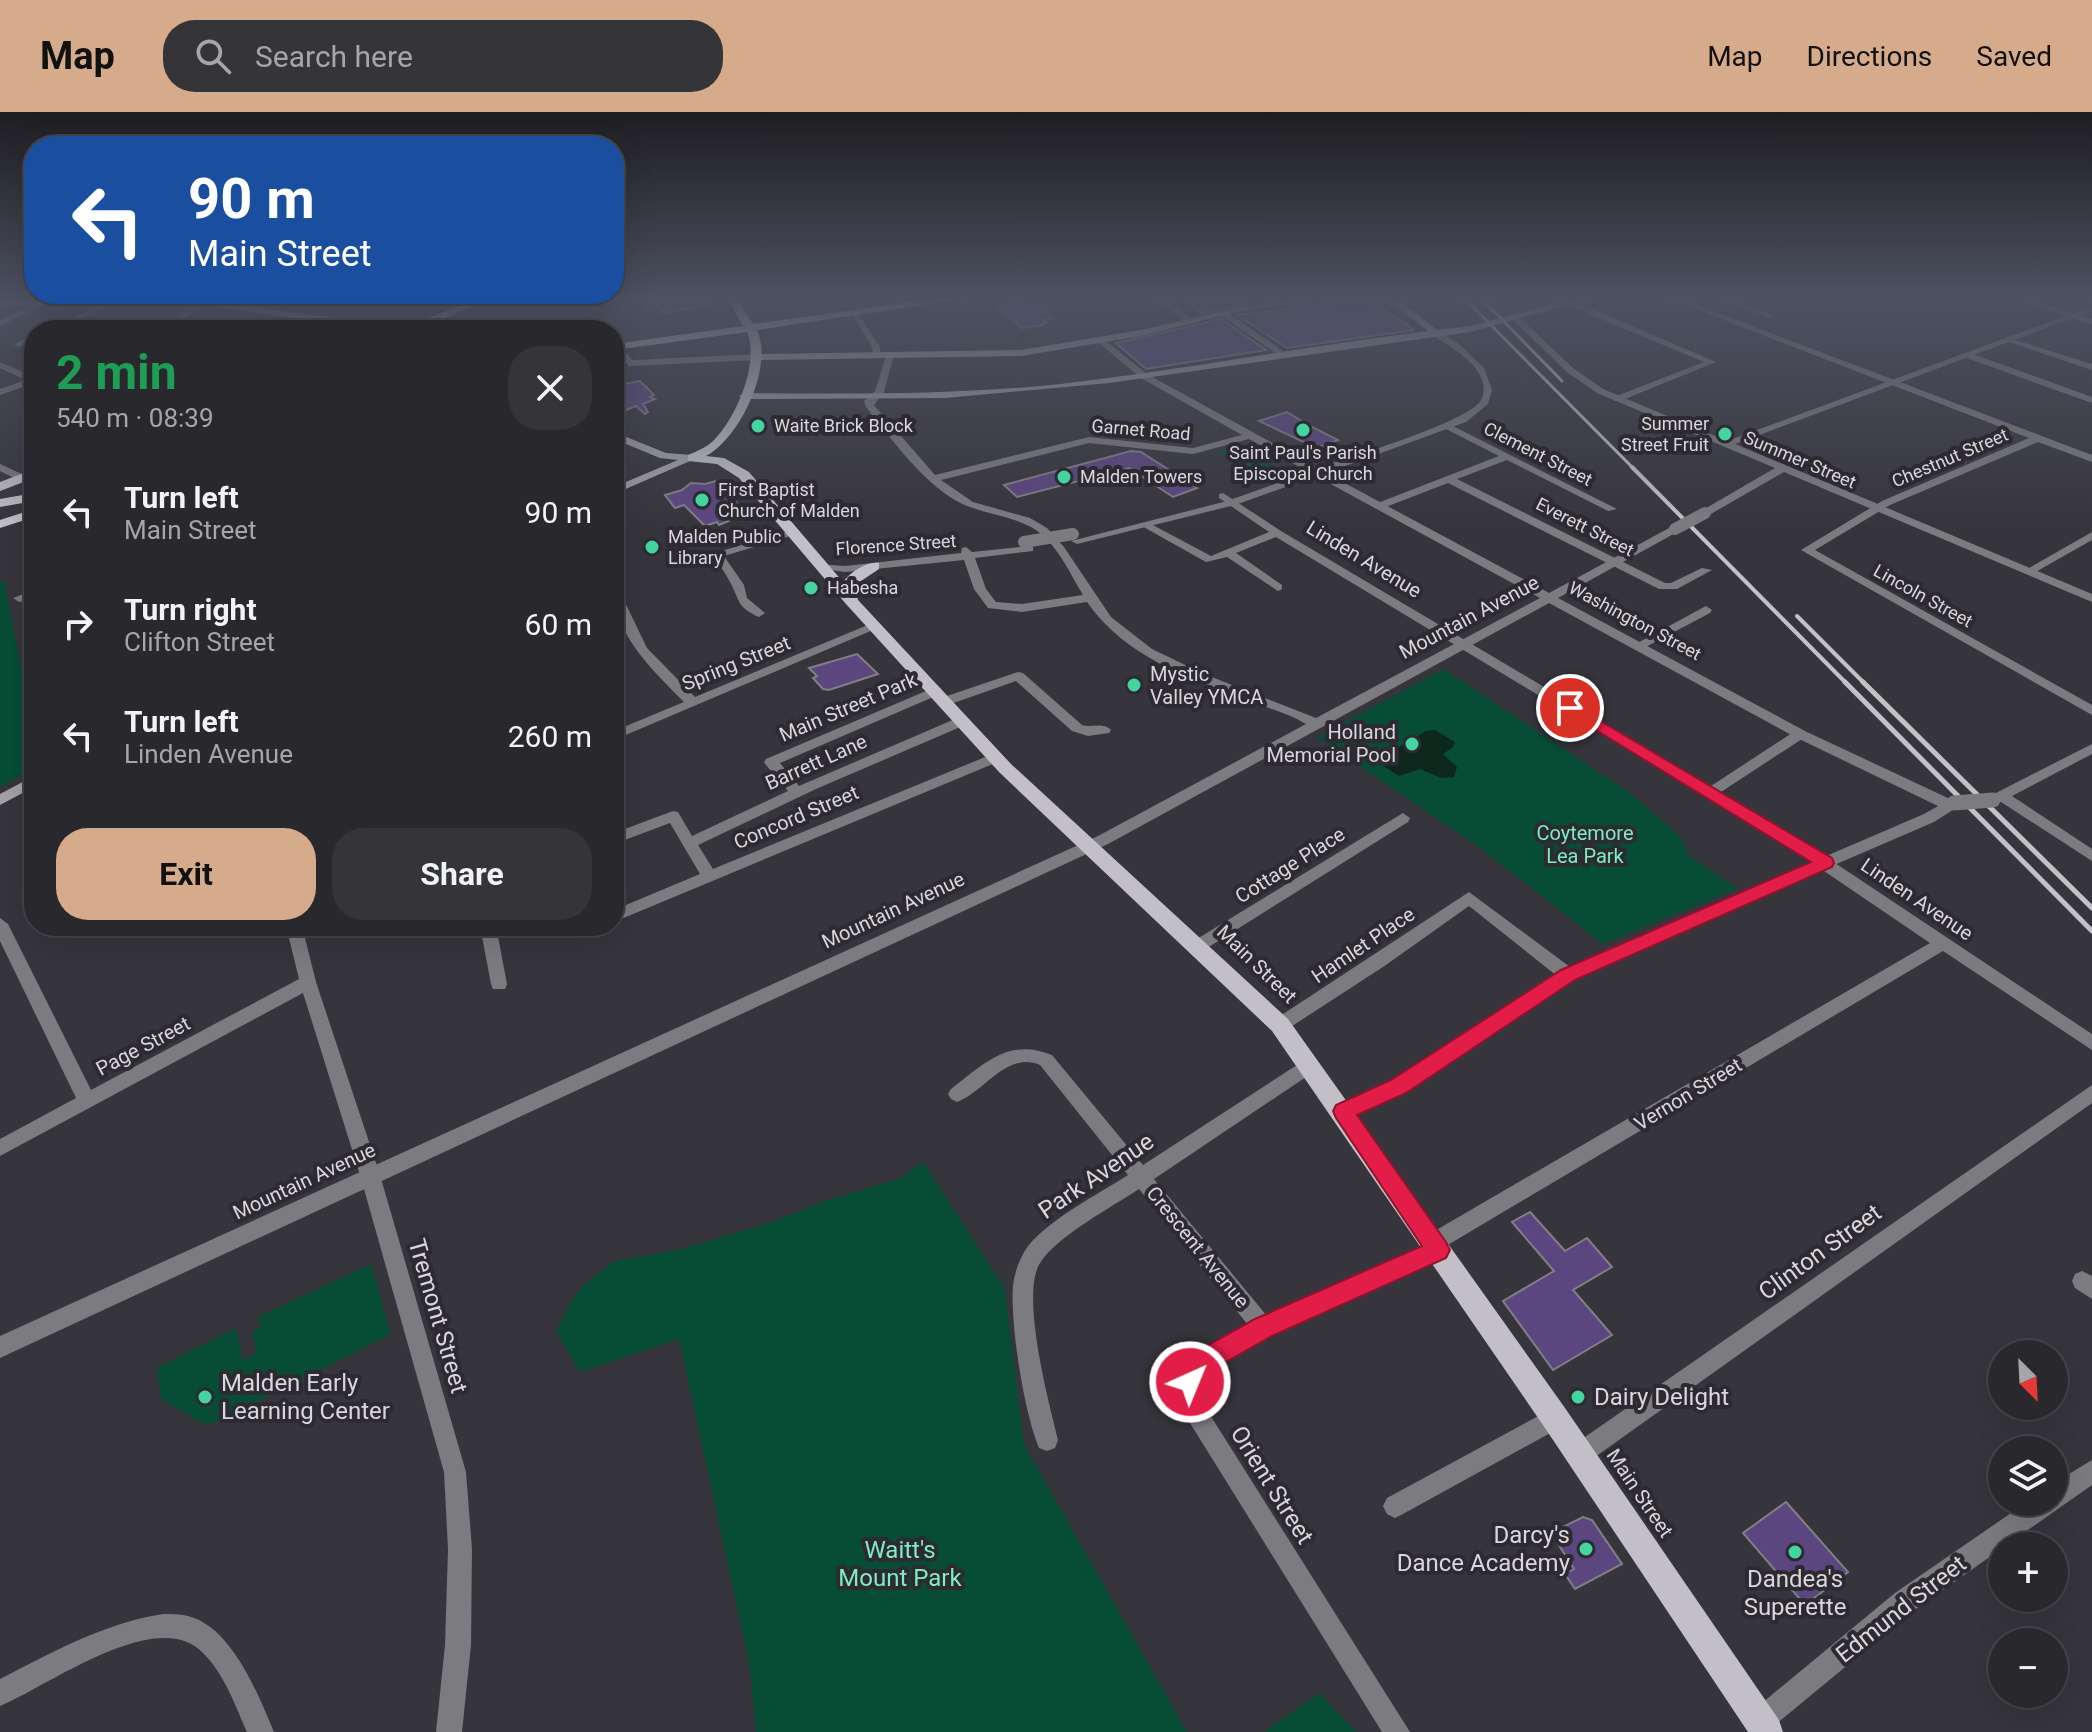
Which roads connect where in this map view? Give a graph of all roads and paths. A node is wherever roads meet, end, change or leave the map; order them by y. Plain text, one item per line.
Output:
1 (752, 374) edge
2 (883, 374) edge
3 (1141, 374) edge
4 (1159, 374) edge
5 (1483, 374) edge
6 (1575, 374) edge
7 (1682, 374) edge
8 (1868, 374) edge
9 (1917, 374) edge
10 (2019, 374) edge
11 (1144, 376) junction
12 (1892, 383) junction
13 (24, 384) edge
14 (1487, 389) junction
15 (0, 392) edge
16 (744, 396) junction
17 (875, 397) junction
18 (1617, 399) junction
19 (2092, 400) edge
20 (1449, 427) junction
21 (1412, 431) junction
22 (1250, 436) junction
23 (1424, 437) junction
24 (2038, 438) junction
25 (624, 439) edge
26 (720, 440) junction
27 (1724, 445) junction
28 (1508, 456) junction
29 (692, 458) junction
30 (2092, 459) edge
31 (0, 467) edge
32 (1782, 469) junction
33 (1313, 470) junction
34 (24, 475) edge
35 (744, 475) junction
36 (24, 478) edge
37 (935, 478) junction
38 (1449, 479) junction
39 (0, 487) edge
40 (624, 487) edge
41 (24, 499) edge
42 (1227, 499) junction
43 (0, 503) edge
44 (1379, 506) junction
45 (1612, 509) dead end
46 (1876, 509) junction
47 (24, 519) edge
48 (0, 525) edge
49 (1145, 525) junction
50 (794, 533) junction
51 (1277, 533) junction
52 (2092, 535) edge
53 (1075, 537) junction
54 (968, 553) junction
55 (1228, 553) junction
56 (1615, 562) junction
57 (821, 566) junction
58 (874, 566) junction
59 (1706, 570) dead end
60 (2028, 572) junction
61 (1278, 587) dead end
62 (24, 597) edge
63 (19, 598) dead end
64 (1090, 598) junction
65 (1550, 598) junction
66 (2092, 598) edge
67 (851, 601) junction
68 (1706, 610) dead end
69 (624, 613) edge
70 (759, 613) dead end
71 (874, 627) junction
72 (1464, 645) junction
73 (1638, 646) junction
74 (938, 697) junction
75 (692, 702) junction
76 (2092, 711) edge
77 (960, 722) junction
78 (1317, 725) junction
79 (1104, 730) dead end
80 (624, 732) edge
81 (1800, 734) junction
82 (2089, 752) edge
83 (995, 758) junction
84 (24, 787) edge
85 (797, 792) junction
86 (1710, 793) junction
87 (1998, 798) junction
88 (0, 800) edge
89 (1952, 804) junction
90 (1403, 818) dead end
91 (624, 835) edge
92 (690, 843) junction
93 (1088, 847) junction
94 (2092, 856) edge
95 (1825, 863) junction
96 (709, 876) junction
97 (624, 912) edge
98 (0, 924) edge
99 (296, 936) edge
100 (490, 936) edge
101 (1943, 943) junction
102 (1198, 946) junction
103 (1568, 975) junction
104 (308, 982) junction
105 (499, 984) dead end
106 (1280, 1025) junction
107 (2092, 1043) edge
108 (1309, 1066) junction
109 (2092, 1093) edge
110 (957, 1094) dead end
111 (87, 1101) junction
112 (1343, 1111) junction
113 (0, 1148) edge
114 (370, 1175) junction
115 (1142, 1176) junction
116 (1436, 1246) junction
117 (1264, 1328) junction
118 (0, 1347) edge
119 (1555, 1418) junction
120 (1047, 1440) dead end
121 (1580, 1454) junction
122 (2092, 1471) edge
123 (2068, 1487) edge
124 (1395, 1506) dead end
125 (2027, 1516) edge
126 (0, 1693) edge
127 (1763, 1727) edge
128 (261, 1732) edge
129 (449, 1732) edge
130 (1397, 1732) edge

1 - 16 main road
2 - 17 street
3 - 11 street, Washington Street
4 - 11 main road
5 - 14 street
6 - 18 street, Summer Street
7 - 18 street
8 - 12 street
9 - 12 street
10 - 19 street
11 - 17 main road
11 - 22 street, Washington Street
12 - 24 street
12 - 27 street
13 - 15 street
14 - 20 street, Florence Street
14 - 21 street, Florence Street
16 - 17 main road
16 - 26 main road
17 - 37 street
18 - 27 street, Summer Street
20 - 23 street, Florence Street
20 - 28 street, Clement Street
21 - 23 street
21 - 33 street, Florence Street
22 - 33 street, Washington Street
22 - 37 street, Garnet Road
23 - 33 street, Florence Street
24 - 30 street
24 - 46 street, Chestnut Street
25 - 29 main road
26 - 29 main road
26 - 35 main road
27 - 32 street, Summer Street
28 - 38 street
28 - 45 street, Clement Street
29 - 35 main road, Main Street
29 - 40 main road
31 - 34 street
32 - 46 street, Summer Street
32 - 56 street, Mountain Avenue, bridge
33 - 42 street, Florence Street
33 - 44 street, Washington Street
35 - 50 main road, Main Street
36 - 39 main road
37 - 64 street
38 - 44 street
38 - 56 street, Everett Street
41 - 43 main road
42 - 49 street, Florence Street
42 - 51 street, Linden Avenue
42 - 53 street, Florence Street
44 - 65 street, Washington Street
46 - 60 street, Summer Street
46 - 76 street, Lincoln Street
47 - 48 main road
49 - 53 street, Florence Street
49 - 55 street
50 - 57 main road, Main Street
50 - 70 street
51 - 55 street
51 - 72 street, Linden Avenue
52 - 60 street
53 - 54 street, Florence Street
54 - 57 street, Florence Street
54 - 58 street, Florence Street
54 - 64 street
55 - 61 street
56 - 59 street, Everett Street
56 - 65 street, Mountain Avenue
57 - 58 street, Florence Street
57 - 67 main road, Main Street
58 - 67 main road
60 - 66 street, Summer Street
62 - 63 street
64 - 78 street
65 - 72 street, Mountain Avenue
65 - 73 street, Washington Street
67 - 71 main road, Main Street
68 - 73 street
69 - 75 street
71 - 74 main road, Main Street
71 - 75 street, Spring Street
72 - 78 street, Mountain Avenue
72 - 86 street, Linden Avenue
73 - 81 street, Washington Street
74 - 77 main road, Main Street
74 - 79 street
74 - 85 street, Main Street Park
75 - 80 street, Spring Street
77 - 83 main road, Main Street
77 - 85 street, Barrett Lane
78 - 93 street, Mountain Avenue
81 - 86 street
81 - 89 street, Washington Street
82 - 87 street
83 - 93 main road, Main Street
83 - 96 street, Concord Street
84 - 88 main road
85 - 92 street, Barrett Lane
86 - 95 street, Linden Avenue
87 - 89 street, bridge
87 - 94 street
89 - 95 street
90 - 102 street, Cottage Place
91 - 92 street
92 - 96 street
93 - 102 main road, Main Street
93 - 114 street, Mountain Avenue
95 - 101 street, Linden Avenue
95 - 103 street
96 - 97 street, Concord Street
98 - 111 street
99 - 104 street, Tremont Street
100 - 105 street
101 - 107 street, Linden Avenue
101 - 116 street, Vernon Street
102 - 106 main road, Main Street
103 - 106 street, Hamlet Place
103 - 112 street
104 - 111 street, Page Street
104 - 114 street, Tremont Street
106 - 108 main road, Main Street
108 - 112 main road, Main Street
108 - 115 street, Park Avenue
109 - 121 street, Clinton Street
110 - 115 street, Crescent Avenue
111 - 113 street, Page Street
112 - 116 main road, Main Street
114 - 118 street, Mountain Avenue
114 - 129 street, Tremont Street
115 - 117 street, Crescent Avenue
115 - 120 street, Park Avenue
116 - 117 street, Orient Street
116 - 119 main road, Main Street
117 - 130 street, Orient Street
119 - 121 main road, Main Street
119 - 124 street
121 - 127 main road, Main Street
122 - 123 street
125 - 127 street, Edmund Street
126 - 128 street

